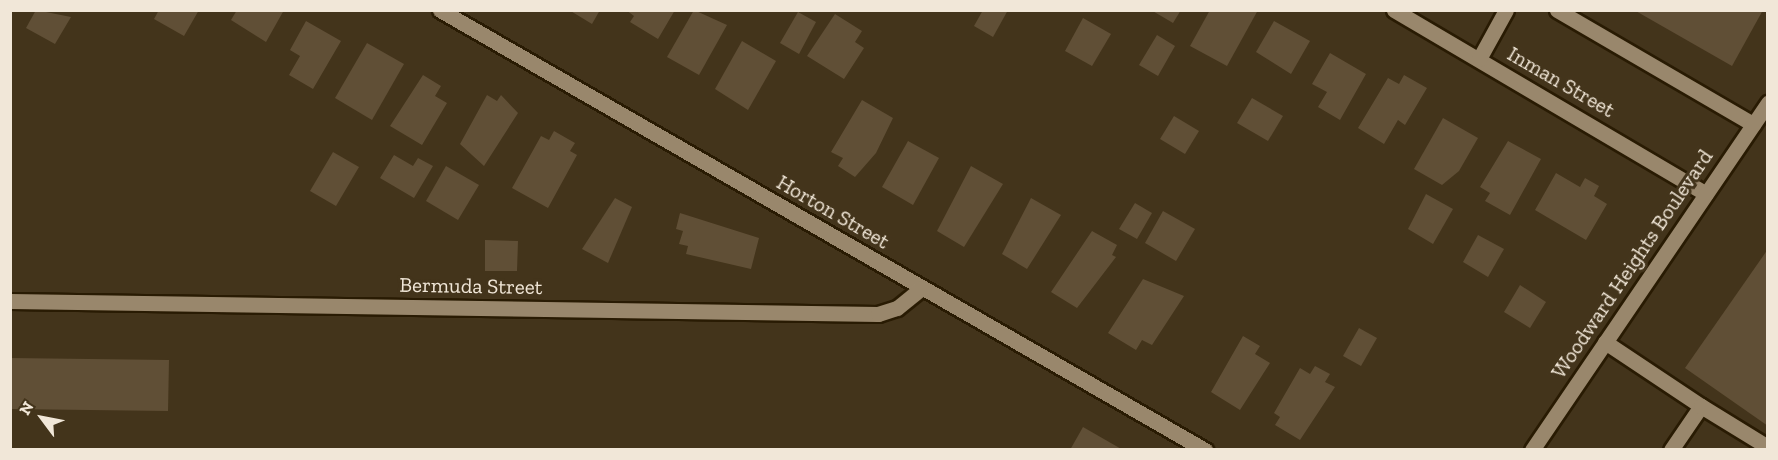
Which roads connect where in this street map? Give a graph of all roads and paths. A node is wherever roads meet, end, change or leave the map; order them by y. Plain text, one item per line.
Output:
1 (440, 10) edge
2 (1394, 10) edge
3 (1506, 10) edge
4 (1557, 10) edge
5 (1479, 59) junction
6 (1767, 103) edge
7 (1753, 124) junction
8 (1706, 194) junction
9 (922, 288) junction
10 (10, 301) edge
11 (1605, 342) junction
12 (1701, 406) junction
13 (1767, 447) edge
14 (1205, 450) edge
15 (1532, 450) edge
16 (1671, 450) edge

1 - 9 street, Horton Street
2 - 5 street, Inman Street
3 - 5 street
4 - 7 street
5 - 8 street, Inman Street
6 - 7 street, Woodward Heights Boulevard
7 - 8 street, Woodward Heights Boulevard
8 - 11 street, Woodward Heights Boulevard
9 - 10 street, Bermuda Street
9 - 14 street, Horton Street
11 - 12 street
11 - 15 street, Woodward Heights Boulevard
12 - 13 street
12 - 16 street

